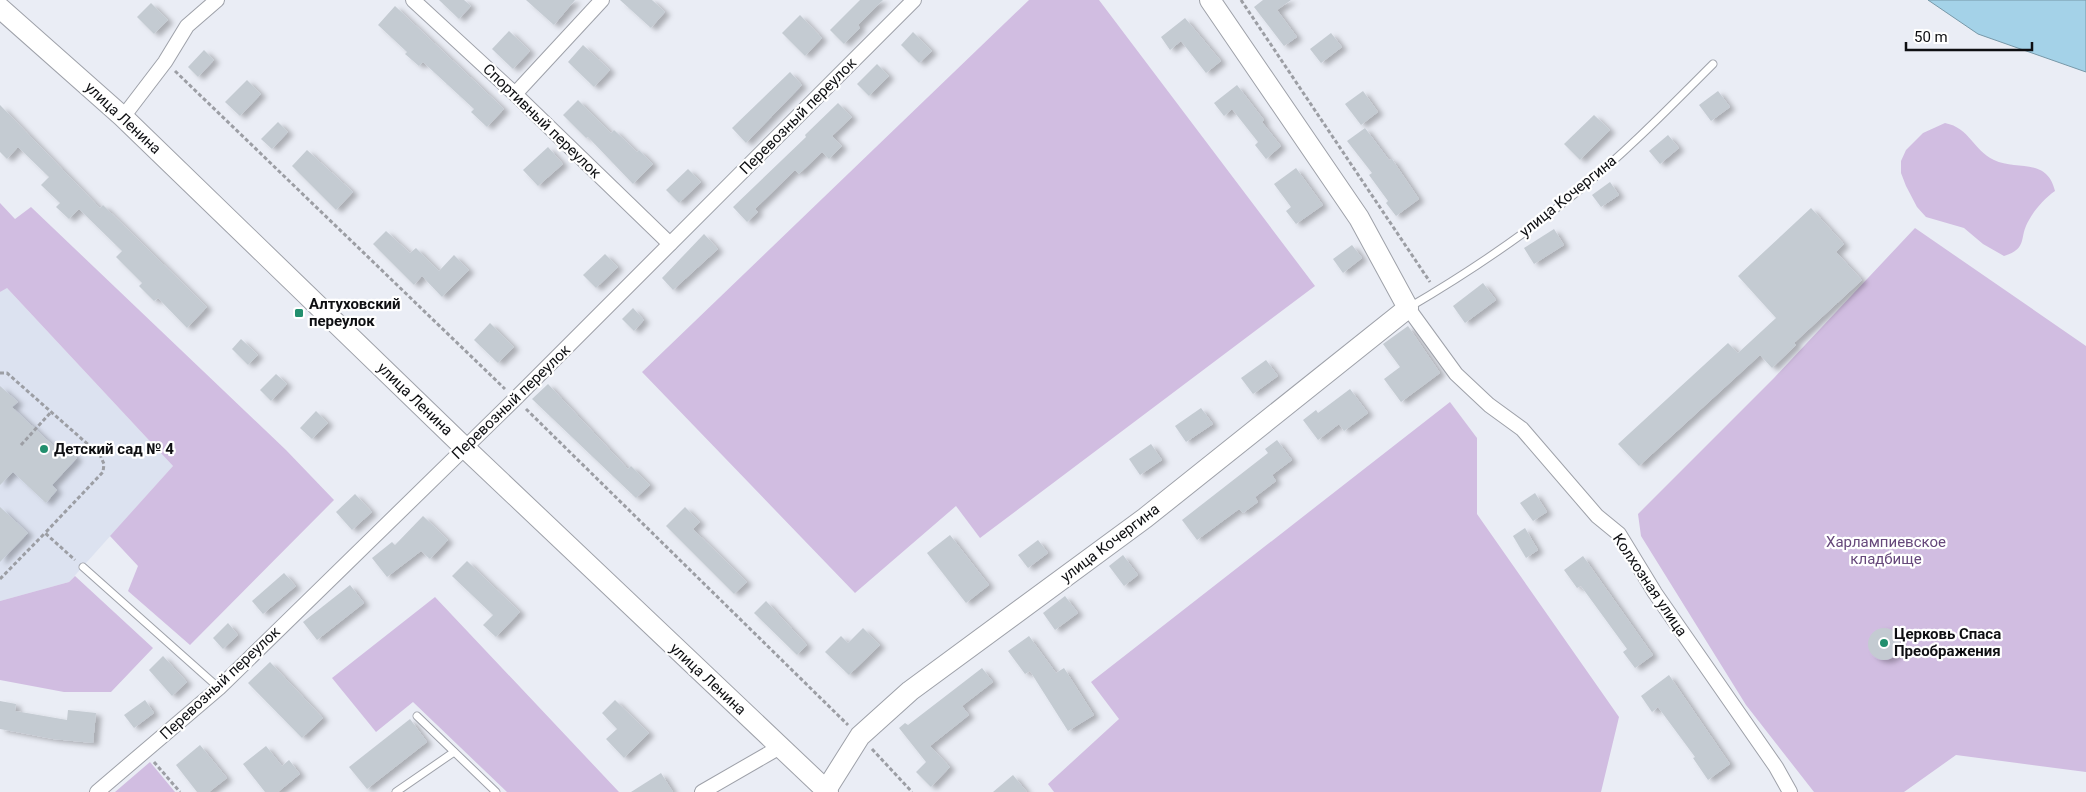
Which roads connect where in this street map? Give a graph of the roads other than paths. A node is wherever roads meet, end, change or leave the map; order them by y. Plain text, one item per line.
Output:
1 (217, 0) edge
2 (413, 0) edge
3 (602, 0) edge
4 (914, 0) edge
5 (1210, 0) edge
6 (0, 8) edge
7 (1713, 64) dead end
8 (515, 94) junction
9 (123, 117) junction
10 (670, 244) junction
11 (1408, 308) junction
12 (464, 447) junction
13 (83, 567) road end
14 (219, 688) junction
15 (417, 716) dead end
16 (780, 746) junction
17 (454, 752) junction
18 (827, 791) edge
19 (97, 792) edge
20 (396, 792) edge
21 (496, 792) edge
22 (702, 792) edge
23 (1790, 792) edge

1 - 9 street
2 - 8 street, Спортивный переулок
3 - 8 street
4 - 10 street, Перевозный переулок
5 - 11 main road
6 - 9 main road, улица Ленина
7 - 11 lane, улица Кочергина
8 - 10 street, Спортивный переулок
9 - 12 main road, улица Ленина
10 - 12 street, Перевозный переулок
11 - 18 main road, улица Кочергина
11 - 23 street, Колхозная улица
12 - 14 street, Перевозный переулок
12 - 16 main road, улица Ленина
13 - 14 lane
14 - 19 street, Перевозный переулок
15 - 17 lane
16 - 18 main road, улица Ленина
16 - 22 street
17 - 20 lane
17 - 21 lane

